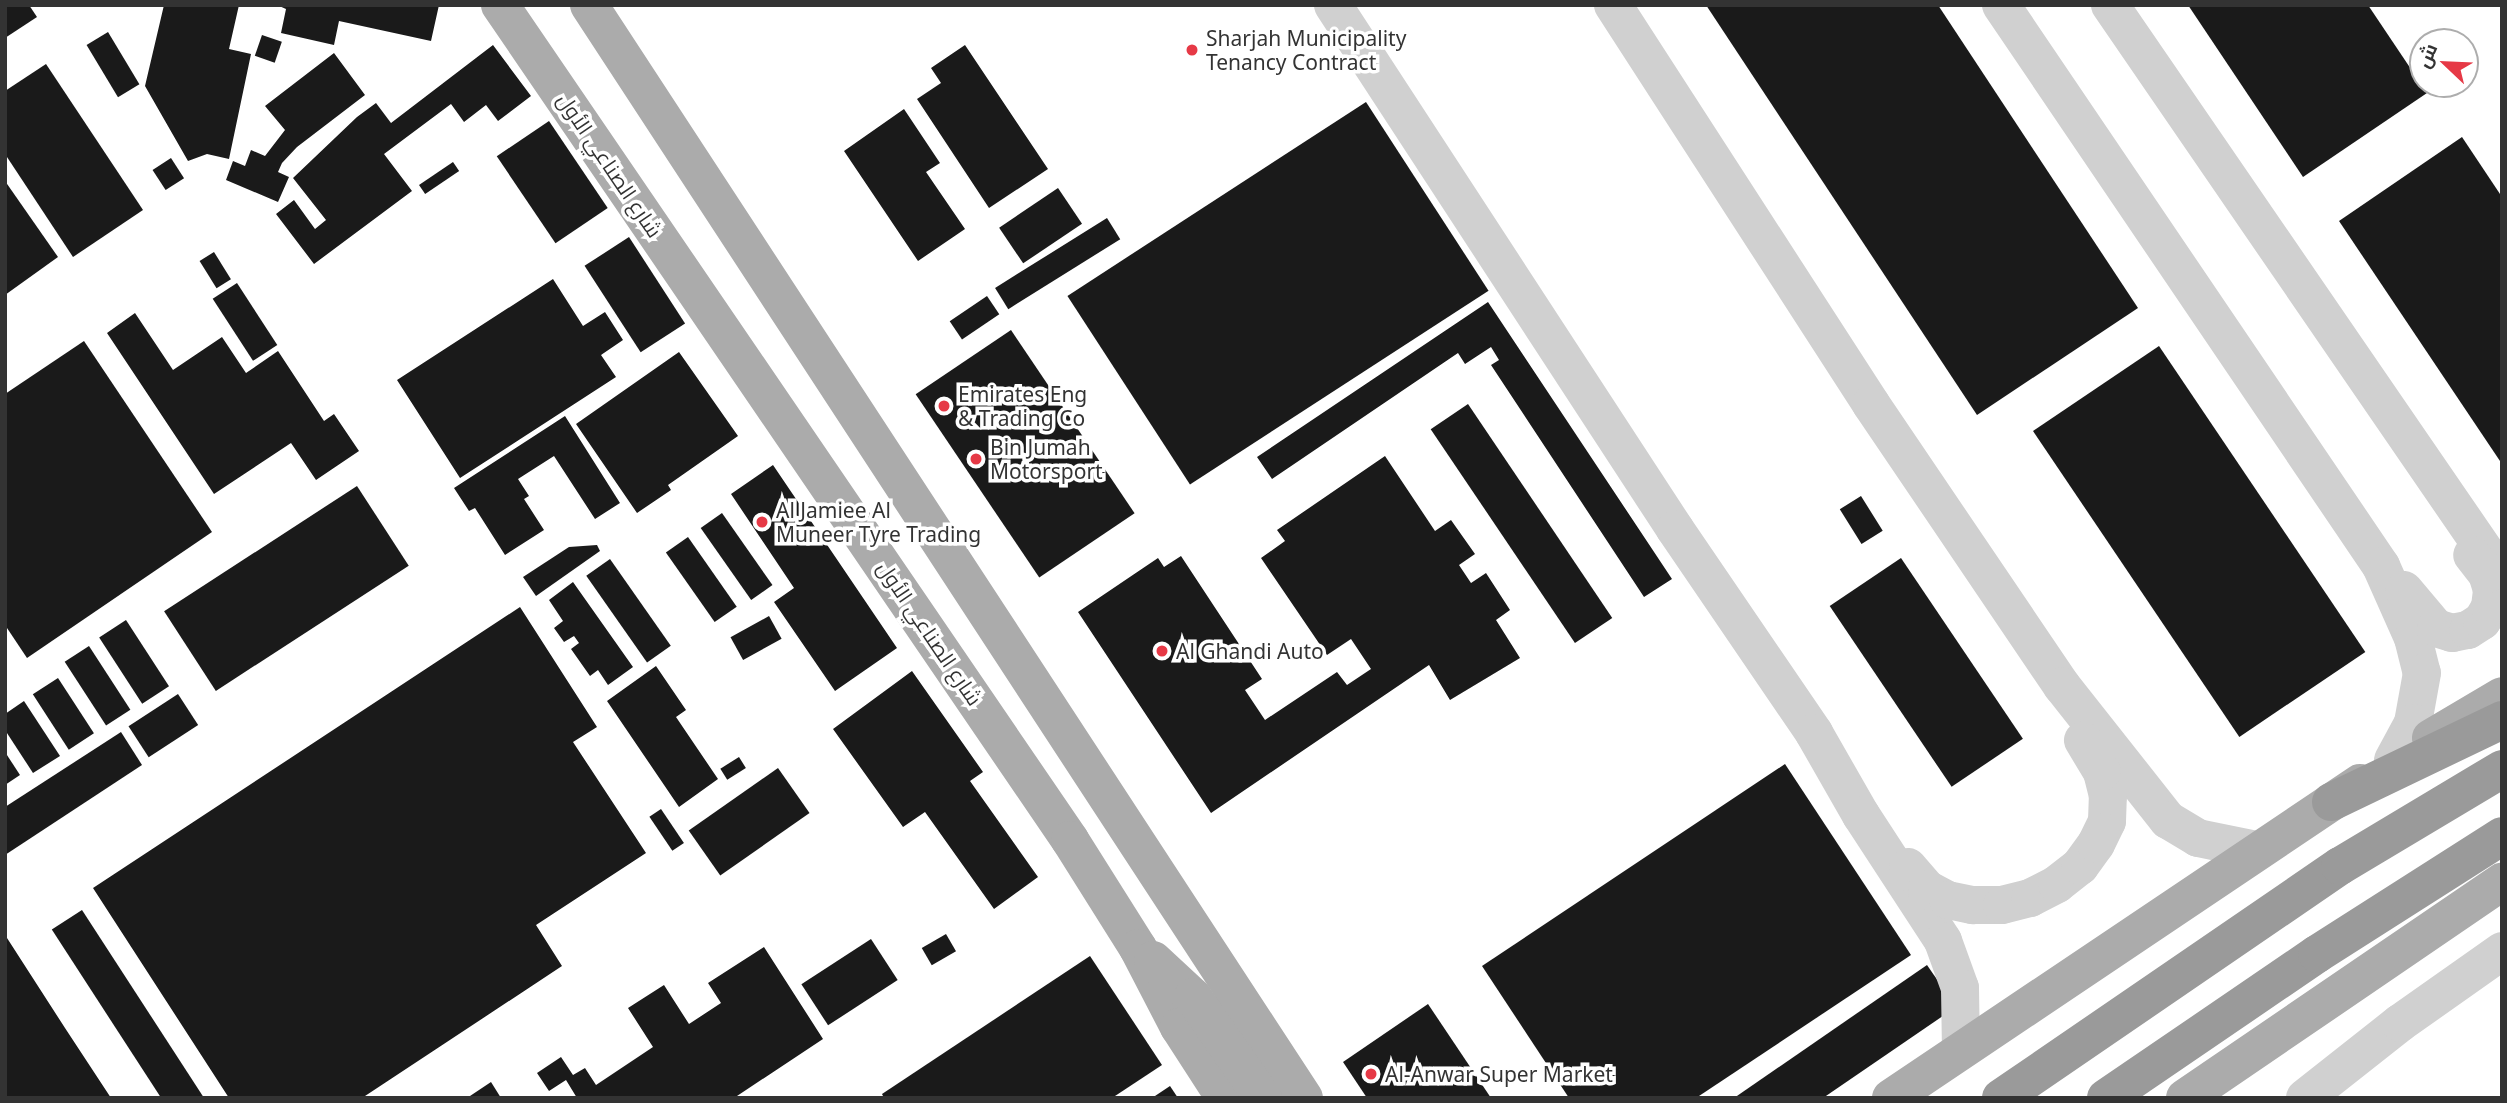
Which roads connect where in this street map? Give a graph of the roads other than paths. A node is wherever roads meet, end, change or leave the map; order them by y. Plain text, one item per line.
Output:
1 (500, 5) edge
2 (1333, 5) edge
3 (1613, 5) edge
4 (2110, 5) edge
5 (589, 6) edge
6 (2011, 13) edge
7 (2459, 516) junction
8 (2381, 566) junction
9 (2502, 576) edge
10 (2062, 687) junction
11 (2502, 696) edge
12 (2502, 720) edge
13 (2393, 760) junction
14 (2502, 769) edge
15 (2331, 802) junction
16 (1861, 815) junction
17 (2502, 836) edge
18 (2256, 850) junction
19 (2502, 881) edge
20 (1138, 948) junction
21 (2502, 951) edge
22 (1961, 1050) junction
23 (1224, 1098) edge
24 (1263, 1098) edge
25 (1304, 1098) edge
26 (1891, 1098) edge
27 (2001, 1098) edge
28 (2106, 1098) edge
29 (2185, 1098) edge
30 (2305, 1098) edge

1 - 20 main road, شارع الصناعي الأول
2 - 16 street
3 - 10 street
4 - 7 street
5 - 25 main road
6 - 8 street
7 - 8 street
7 - 9 street
8 - 13 street
10 - 16 street
10 - 18 street
11 - 13 main road
12 - 15 highway
13 - 15 main road
14 - 27 highway
15 - 18 main road
16 - 22 street
17 - 28 highway
18 - 22 main road
19 - 29 main road
20 - 23 main road, شارع الصناعي الأول
20 - 24 main road
21 - 30 street
22 - 26 main road

